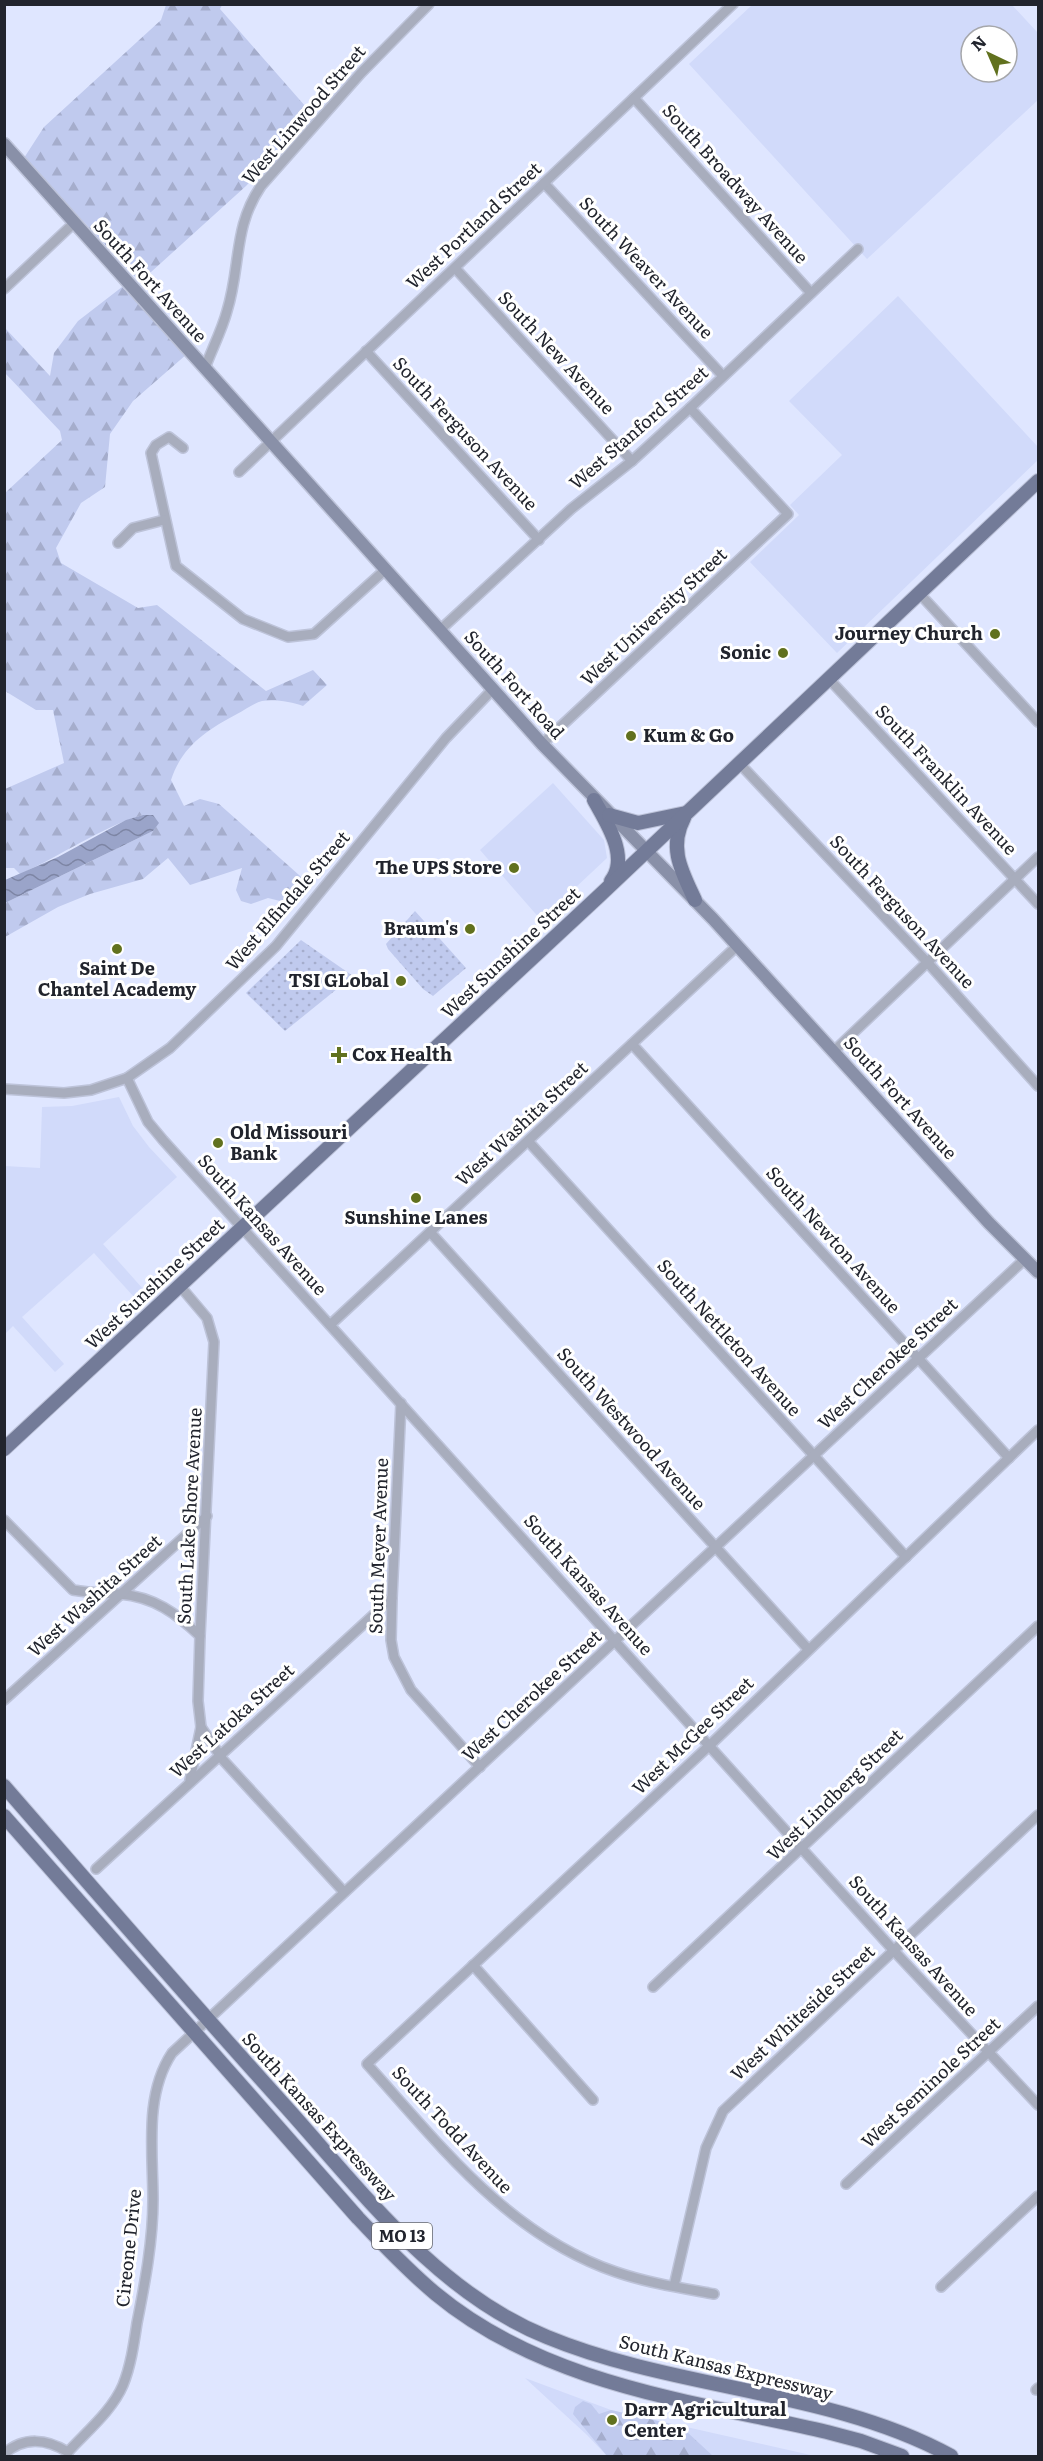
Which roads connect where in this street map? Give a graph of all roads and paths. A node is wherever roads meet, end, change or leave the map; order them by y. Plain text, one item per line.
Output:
1 (429, 4) edge
2 (733, 4) edge
3 (634, 98) junction
4 (4, 144) edge
5 (544, 183) junction
6 (74, 224) junction
7 (858, 249) dead end
8 (455, 268) junction
9 (4, 289) edge
10 (811, 293) junction
11 (366, 351) junction
12 (205, 368) junction
13 (723, 376) junction
14 (690, 408) junction
15 (271, 441) junction
16 (183, 448) dead end
17 (632, 460) junction
18 (239, 472) dead end
19 (1038, 480) edge
20 (164, 520) junction
21 (539, 540) junction
22 (118, 543) dead end
23 (386, 569) junction
24 (919, 593) junction
25 (440, 630) junction
26 (829, 679) junction
27 (493, 689) junction
28 (1038, 722) edge
29 (542, 744) junction
30 (739, 763) junction
31 (594, 800) junction
32 (686, 813) junction
33 (609, 815) junction
34 (646, 851) junction
35 (1038, 857) edge
36 (1015, 879) junction
37 (599, 896) junction
38 (695, 900) junction
39 (1038, 904) edge
40 (737, 946) junction
41 (928, 963) junction
42 (632, 1044) junction
43 (833, 1052) junction
44 (126, 1077) junction
45 (1038, 1086) edge
46 (4, 1089) edge
47 (528, 1141) junction
48 (243, 1228) junction
49 (430, 1232) junction
50 (1025, 1259) junction
51 (1038, 1272) edge
52 (180, 1286) junction
53 (330, 1325) junction
54 (918, 1359) junction
55 (401, 1403) junction
56 (1038, 1430) edge
57 (4, 1449) edge
58 (814, 1455) junction
59 (1009, 1458) junction
60 (207, 1516) junction
61 (4, 1520) edge
62 (716, 1547) junction
63 (906, 1557) junction
64 (121, 1594) junction
65 (392, 1598) junction
66 (1038, 1626) edge
67 (200, 1636) junction
68 (616, 1640) junction
69 (808, 1649) junction
70 (4, 1700) edge
71 (201, 1727) junction
72 (711, 1745) junction
73 (220, 1753) junction
74 (480, 1767) junction
75 (190, 1782) junction
76 (4, 1786) edge
77 (1038, 1815) edge
78 (4, 1816) edge
79 (802, 1848) junction
80 (96, 1869) dead end
81 (344, 1892) junction
82 (895, 1952) junction
83 (473, 1965) junction
84 (653, 1987) dead end
85 (1038, 2006) edge
86 (207, 2019) junction
87 (192, 2032) junction
88 (989, 2052) junction
89 (367, 2064) joint
90 (593, 2100) dead end
91 (1038, 2105) edge
92 (846, 2184) dead end
93 (1038, 2196) edge
94 (674, 2286) junction
95 (941, 2287) dead end
96 (714, 2294) dead end
97 (4, 2454) edge
98 (68, 2454) edge
99 (902, 2457) edge
100 (951, 2457) edge

1 - 12 street, West Linwood Street
2 - 3 street, West Portland Street
3 - 5 street, West Portland Street
3 - 10 street, South Broadway Avenue
4 - 6 street, South Fort Avenue
5 - 8 street, West Portland Street
5 - 13 street, South Weaver Avenue
6 - 9 street
6 - 12 street, South Fort Avenue
7 - 10 street, West Stanford Street
8 - 11 street, West Portland Street
8 - 17 street, South New Avenue
10 - 13 street, West Stanford Street
11 - 15 street, West Portland Street
11 - 21 street, South Ferguson Avenue
12 - 15 street, South Fort Avenue
13 - 14 street, West Stanford Street
14 - 17 street, West Stanford Street
14 - 29 street, West University Street
15 - 18 street, West Portland Street
15 - 23 street, South Fort Road
16 - 20 street
17 - 21 street, West Stanford Street
19 - 24 main road, West Sunshine Street
20 - 22 street
20 - 23 street
21 - 25 street, West Stanford Street
23 - 25 street, South Fort Road
24 - 26 main road, West Sunshine Street
24 - 28 street
25 - 27 street, South Fort Road
26 - 30 main road, West Sunshine Street
26 - 36 street, South Franklin Avenue
27 - 29 street, South Fort Road
27 - 44 street, West Elfindale Street
29 - 31 street, South Fort Road
30 - 32 main road, West Sunshine Street
30 - 41 street, South Ferguson Avenue
31 - 33 street, South Fort Road
31 - 37 main road
32 - 33 main road
32 - 34 main road, West Sunshine Street
32 - 38 main road
33 - 34 street, South Fort Road
34 - 37 main road, West Sunshine Street
34 - 38 street, South Fort Road
35 - 36 street
36 - 39 street, South Franklin Avenue
36 - 41 street
37 - 48 main road, West Sunshine Street
38 - 40 street, South Fort Road
40 - 42 street, West Washita Street
40 - 43 street, South Fort Avenue
41 - 43 street
41 - 45 street, South Ferguson Avenue
42 - 47 street, West Washita Street
42 - 54 street, South Newton Avenue
43 - 50 street, South Fort Avenue
44 - 46 street, West Elfindale Street
44 - 48 street, South Kansas Avenue
47 - 49 street, West Washita Street
47 - 58 street, South Nettleton Avenue
48 - 52 main road, West Sunshine Street
48 - 53 street, South Kansas Avenue
49 - 53 street, West Washita Street
49 - 62 street, South Westwood Avenue
50 - 51 street, South Fort Avenue
50 - 54 street, West Cherokee Street
52 - 57 main road, West Sunshine Street
52 - 60 street, South Lake Shore Avenue
53 - 55 street, South Kansas Avenue
54 - 58 street, West Cherokee Street
54 - 59 street, South Newton Avenue
55 - 65 street, South Meyer Avenue
55 - 68 street, South Kansas Avenue
56 - 59 street, West McGee Street
58 - 62 street, West Cherokee Street
58 - 63 street, South Nettleton Avenue
59 - 63 street, West McGee Street
60 - 64 street, West Washita Street
60 - 67 street, South Lake Shore Avenue
61 - 64 street
62 - 68 street, West Cherokee Street
62 - 69 street, South Westwood Avenue
63 - 69 street, West McGee Street
64 - 67 street
64 - 70 street, West Washita Street
65 - 73 street, West Latoka Street
65 - 74 street, South Meyer Avenue
66 - 79 street, West Lindberg Street
67 - 71 street, South Lake Shore Avenue
68 - 72 street, South Kansas Avenue
68 - 74 street, West Cherokee Street
69 - 72 street, West McGee Street
71 - 73 street
71 - 75 street, South Lake Shore Avenue
72 - 79 street, South Kansas Avenue
72 - 83 street, West McGee Street
73 - 75 street, West Latoka Street
73 - 81 street
74 - 81 street, West Cherokee Street
75 - 80 street, West Latoka Street
76 - 86 main road, South Kansas Expressway / MO 13
77 - 82 street, West Whiteside Street
78 - 87 main road, South Kansas Expressway / MO 13
79 - 82 street, South Kansas Avenue
79 - 84 street, West Lindberg Street
81 - 86 street, West Cherokee Street
82 - 88 street, South Kansas Avenue
82 - 94 street, West Whiteside Street
83 - 89 street, West McGee Street
83 - 90 street
85 - 88 street, West Seminole Street
86 - 87 street, West Cherokee Street
86 - 100 main road, South Kansas Expressway / MO 13
87 - 98 street, Cireone Drive
87 - 99 main road, South Kansas Expressway / MO 13
88 - 91 street, South Kansas Avenue
88 - 92 street, West Seminole Street
89 - 94 street, South Todd Avenue
93 - 95 street
94 - 96 street, South Todd Avenue
97 - 98 street

